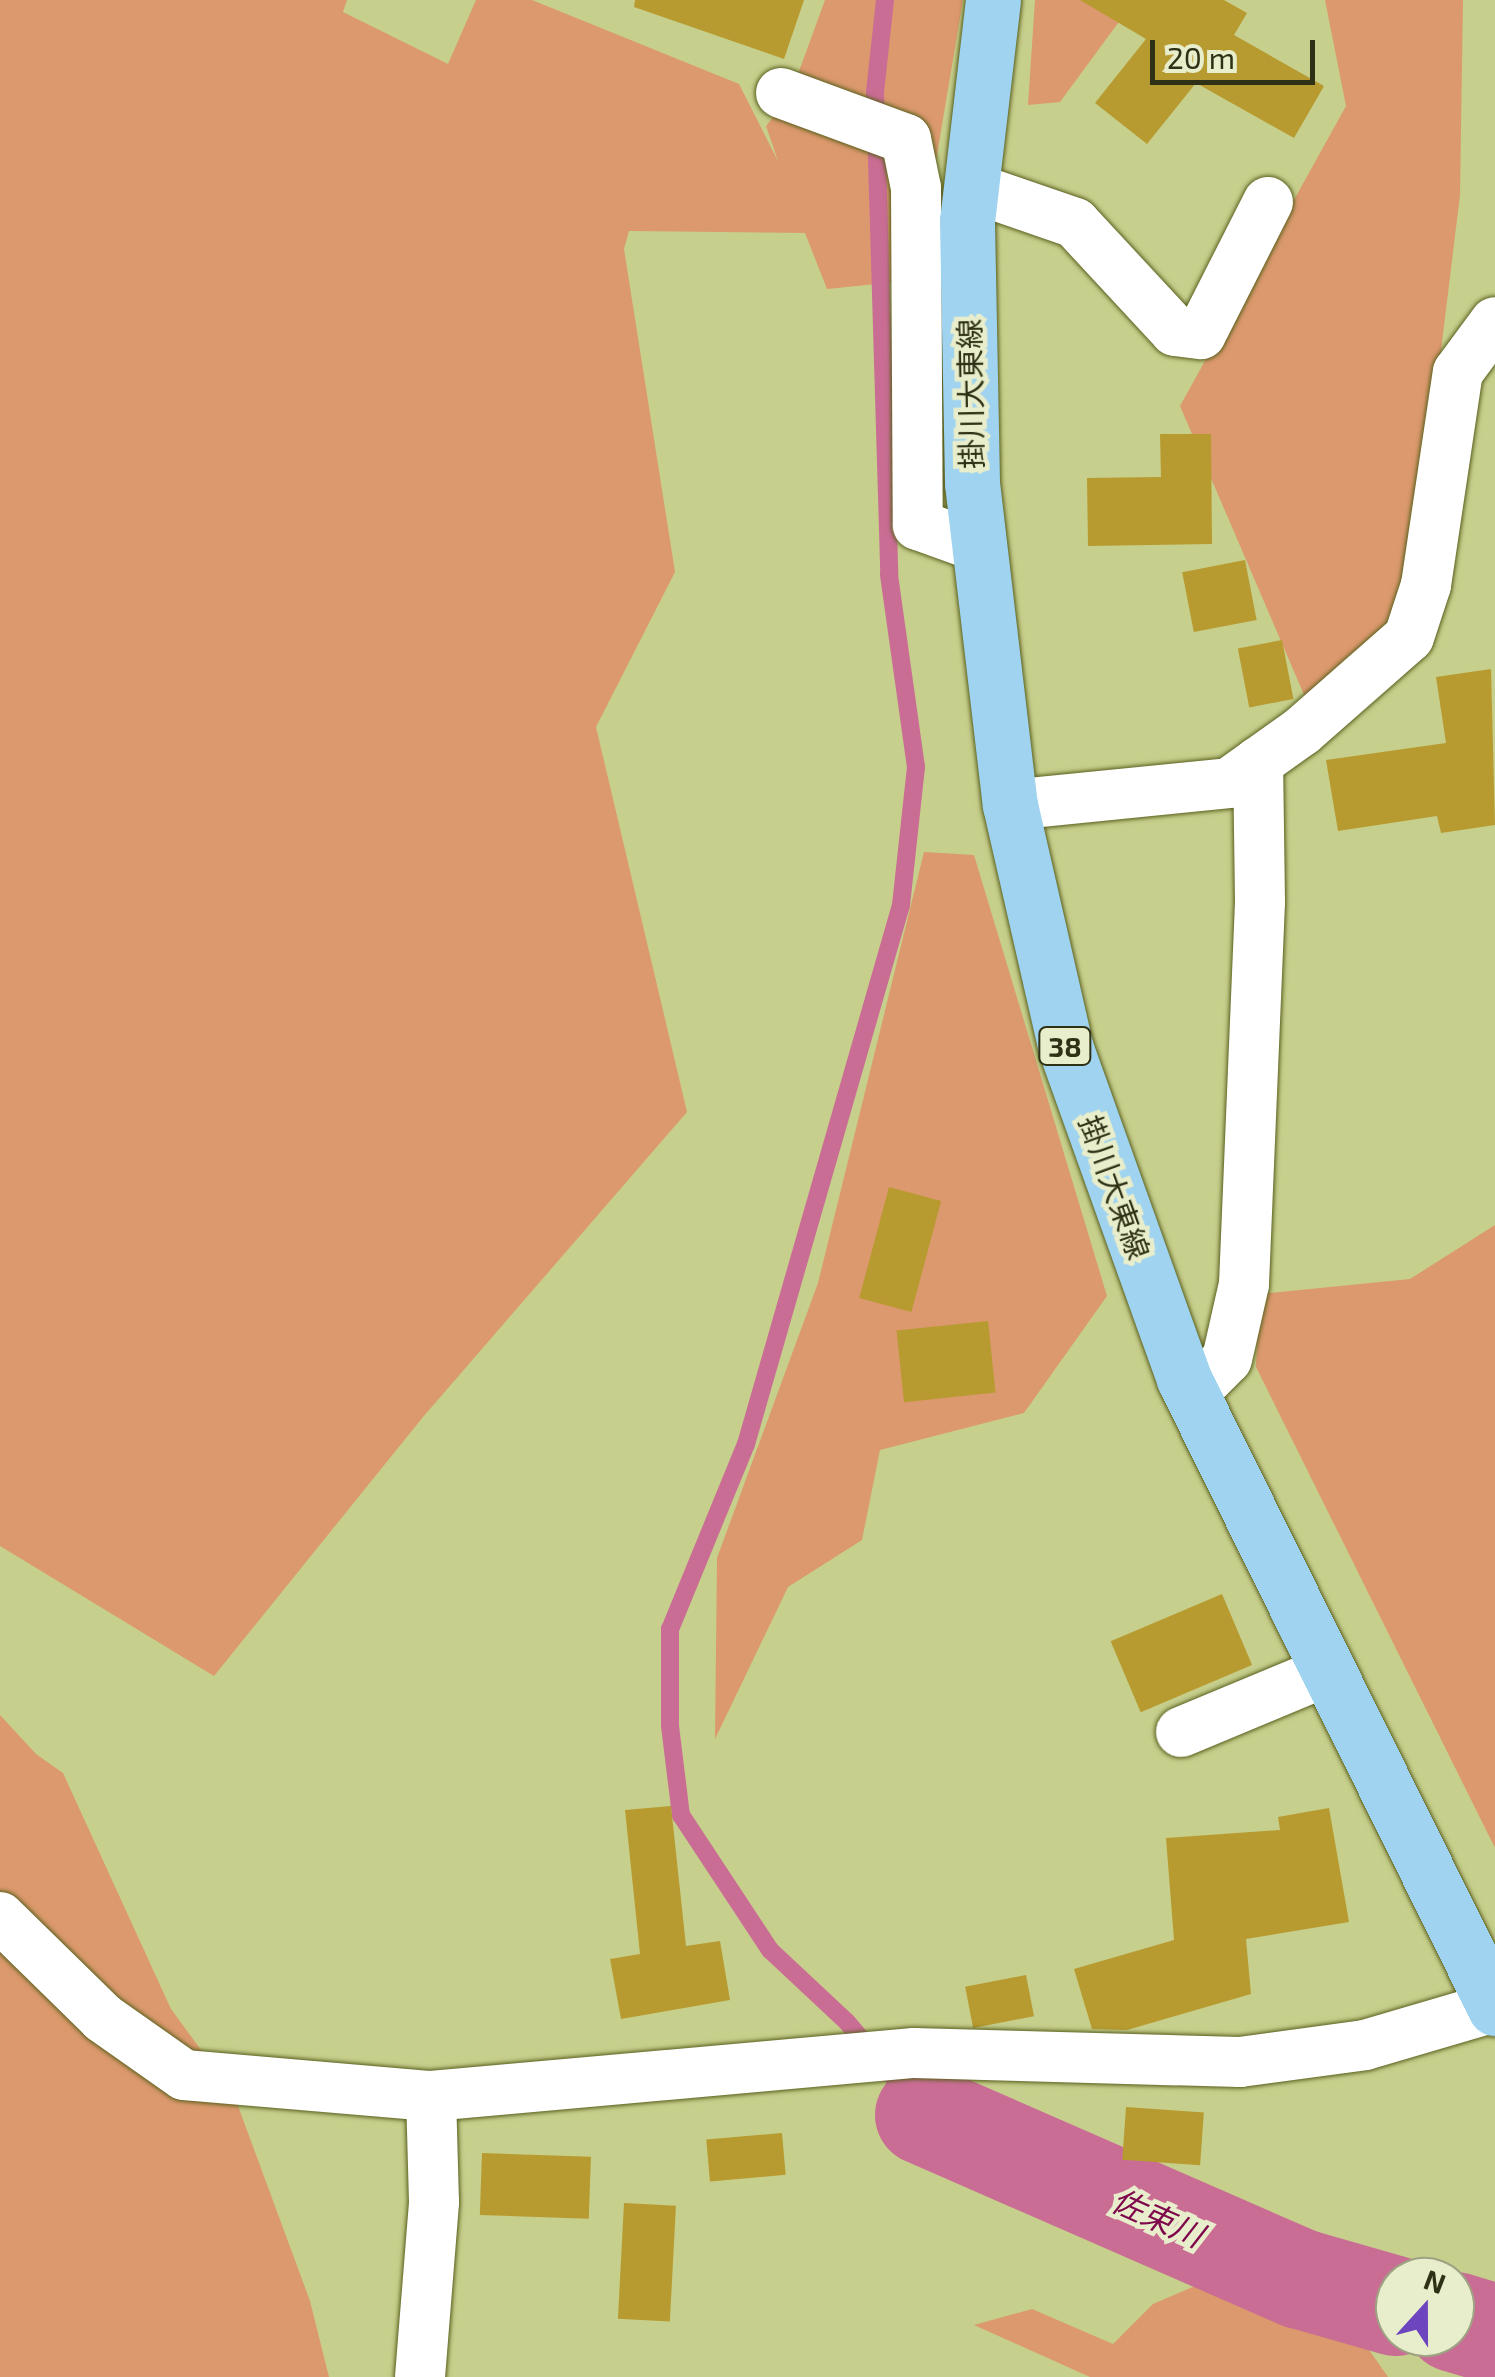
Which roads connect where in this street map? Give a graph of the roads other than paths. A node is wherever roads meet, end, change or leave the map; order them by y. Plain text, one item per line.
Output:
1 (993, 0) edge
2 (781, 93) dead end
3 (971, 187) junction
4 (1268, 202) dead end
5 (1495, 322) edge
6 (980, 547) junction
7 (1258, 762) junction
8 (1010, 805) junction
9 (1192, 1394) junction
10 (1330, 1670) junction
11 (1180, 1732) dead end
12 (0, 1917) edge
13 (1495, 2008) edge
14 (431, 2096) junction
15 (420, 2377) edge

1 - 3 main road, 掛川大東線 / 38
2 - 6 street
3 - 4 street
3 - 6 main road, 掛川大東線 / 38
5 - 7 street
6 - 8 main road, 掛川大東線 / 38
7 - 8 street
7 - 9 street
8 - 9 main road, 掛川大東線 / 38
9 - 10 main road, 掛川大東線 / 38
10 - 11 street
10 - 13 main road, 掛川大東線 / 38
12 - 14 street
13 - 14 street
14 - 15 street

